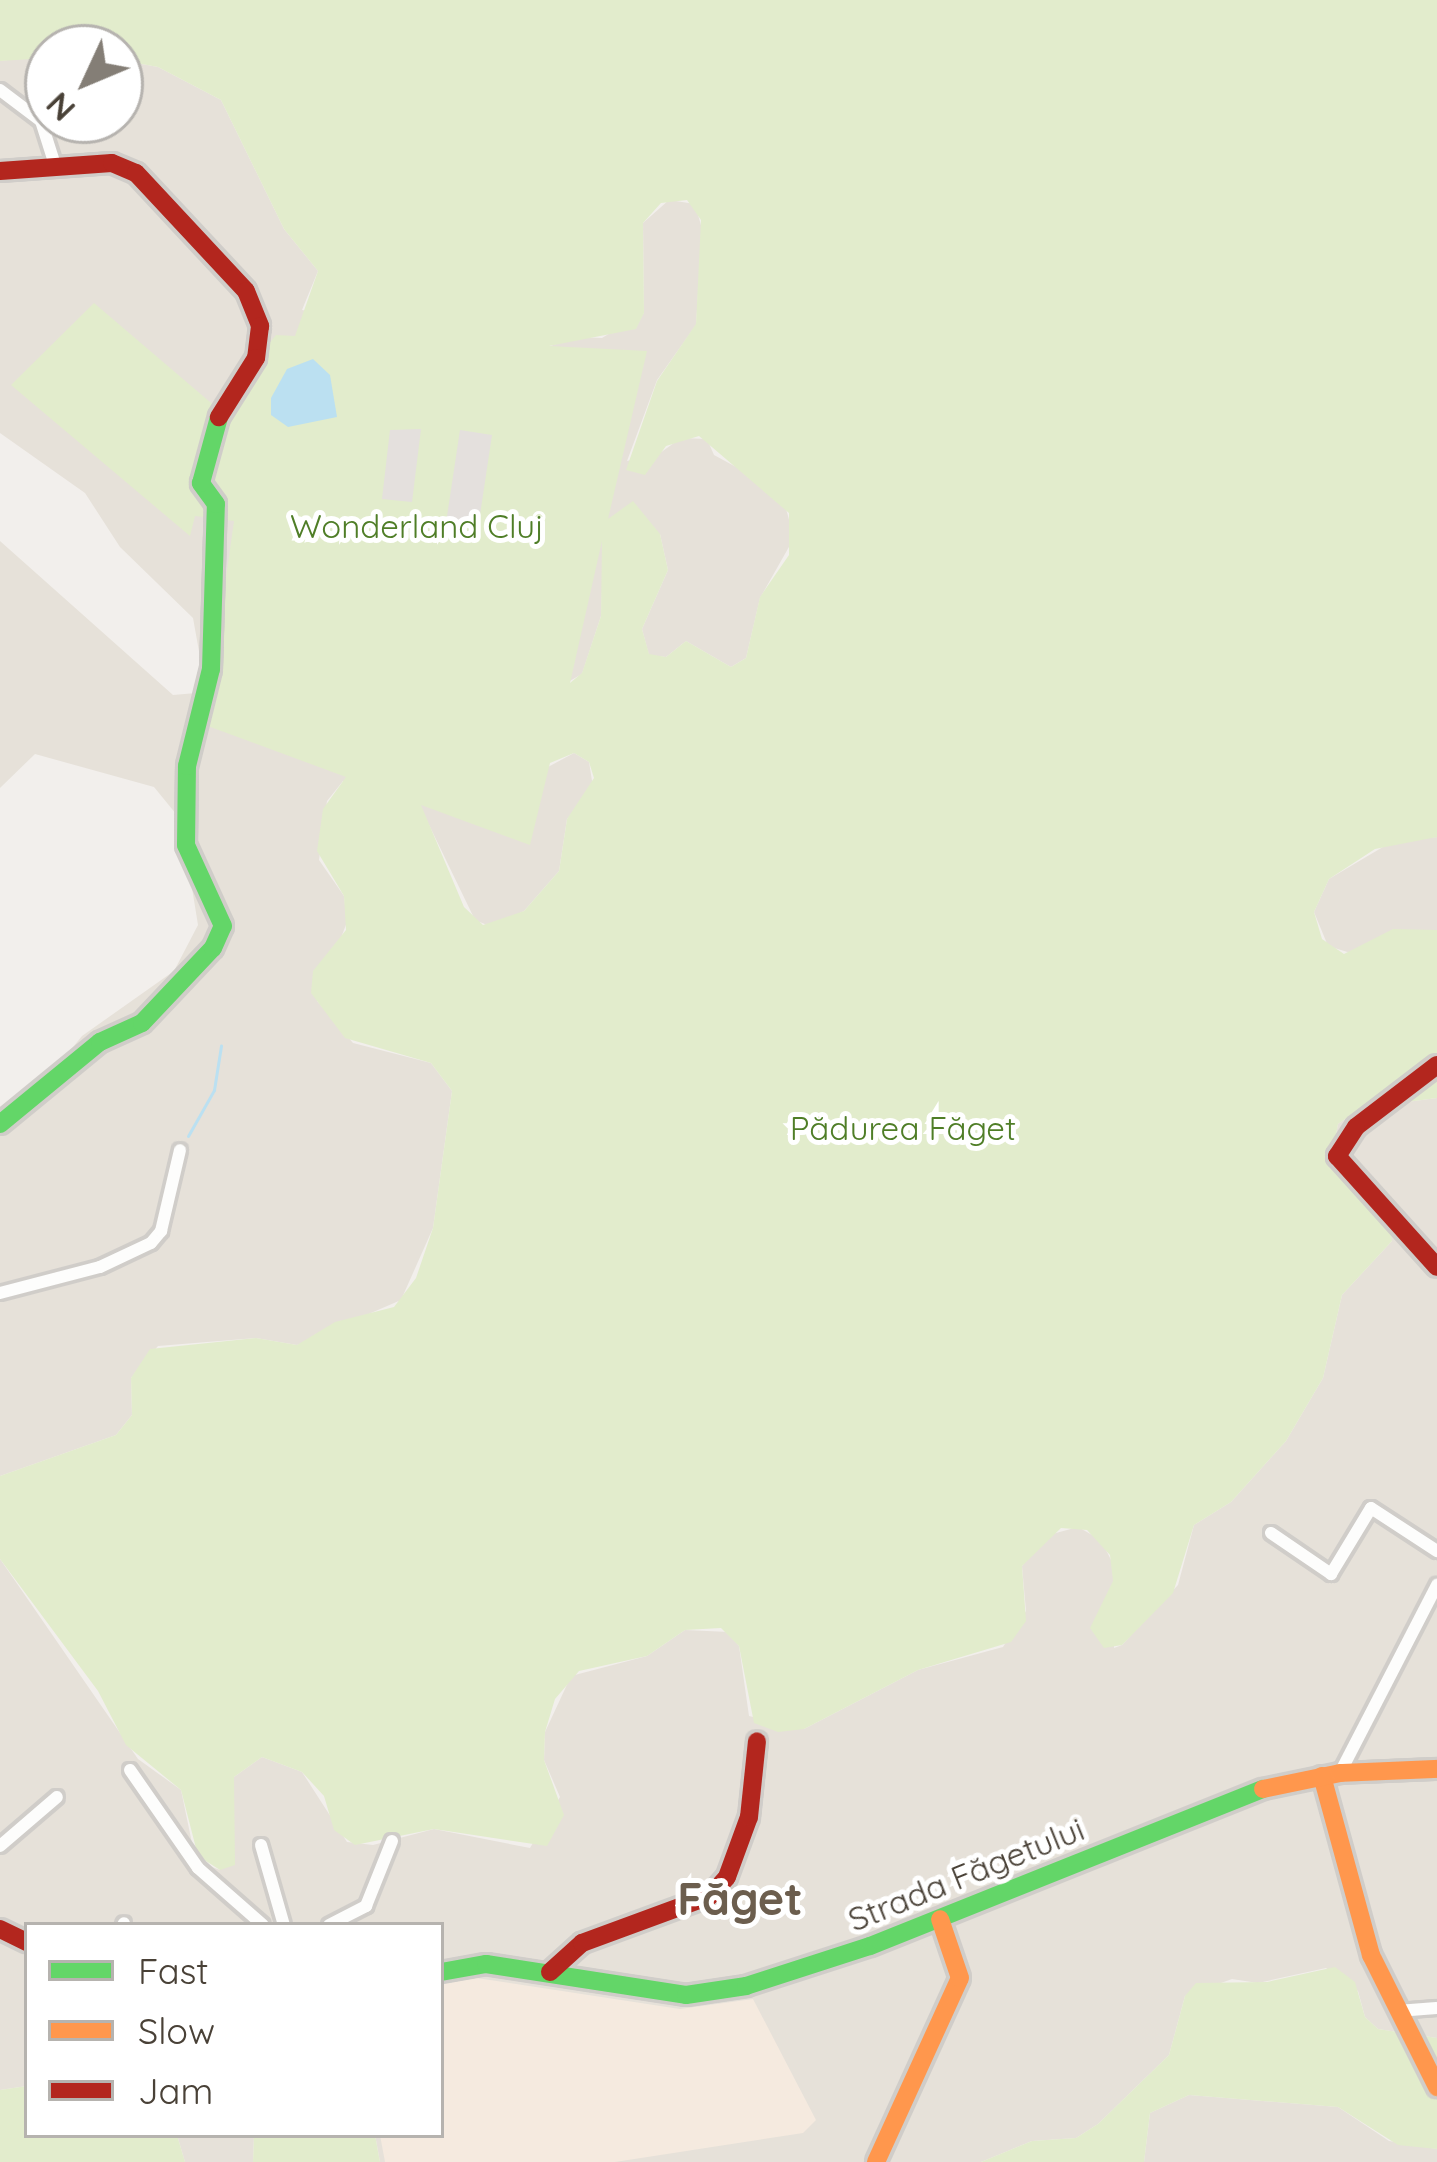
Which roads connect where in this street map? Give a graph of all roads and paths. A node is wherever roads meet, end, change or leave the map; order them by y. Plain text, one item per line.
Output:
1 (0, 90) edge
2 (55, 165) junction
3 (0, 171) edge
4 (1437, 1065) edge
5 (0, 1124) edge
6 (180, 1150) dead end
7 (1437, 1268) edge
8 (0, 1293) edge
9 (1271, 1533) dead end
10 (1437, 1551) edge
11 (1437, 1585) edge
12 (757, 1741) dead end
13 (1437, 1769) edge
14 (130, 1770) dead end
15 (1331, 1774) junction
16 (57, 1797) dead end
17 (392, 1841) dead end
18 (261, 1845) dead end
19 (0, 1846) edge
20 (940, 1919) junction
21 (260, 1922) edge
22 (283, 1922) edge
23 (335, 1922) edge
24 (444, 1971) edge
25 (550, 1972) junction
26 (1437, 2008) edge
27 (1396, 2011) junction
28 (1437, 2087) edge
29 (876, 2162) edge

1 - 2 street
2 - 3 street
2 - 5 street
4 - 7 street
6 - 8 street
9 - 10 street
11 - 15 street
12 - 25 street
13 - 15 street, Strada Făgetului
14 - 21 street
15 - 20 street, Strada Făgetului
15 - 27 street
16 - 19 street
17 - 23 street
18 - 22 street
20 - 25 street, Strada Făgetului
20 - 29 street
24 - 25 street, Strada Făgetului
26 - 27 street
27 - 28 street

